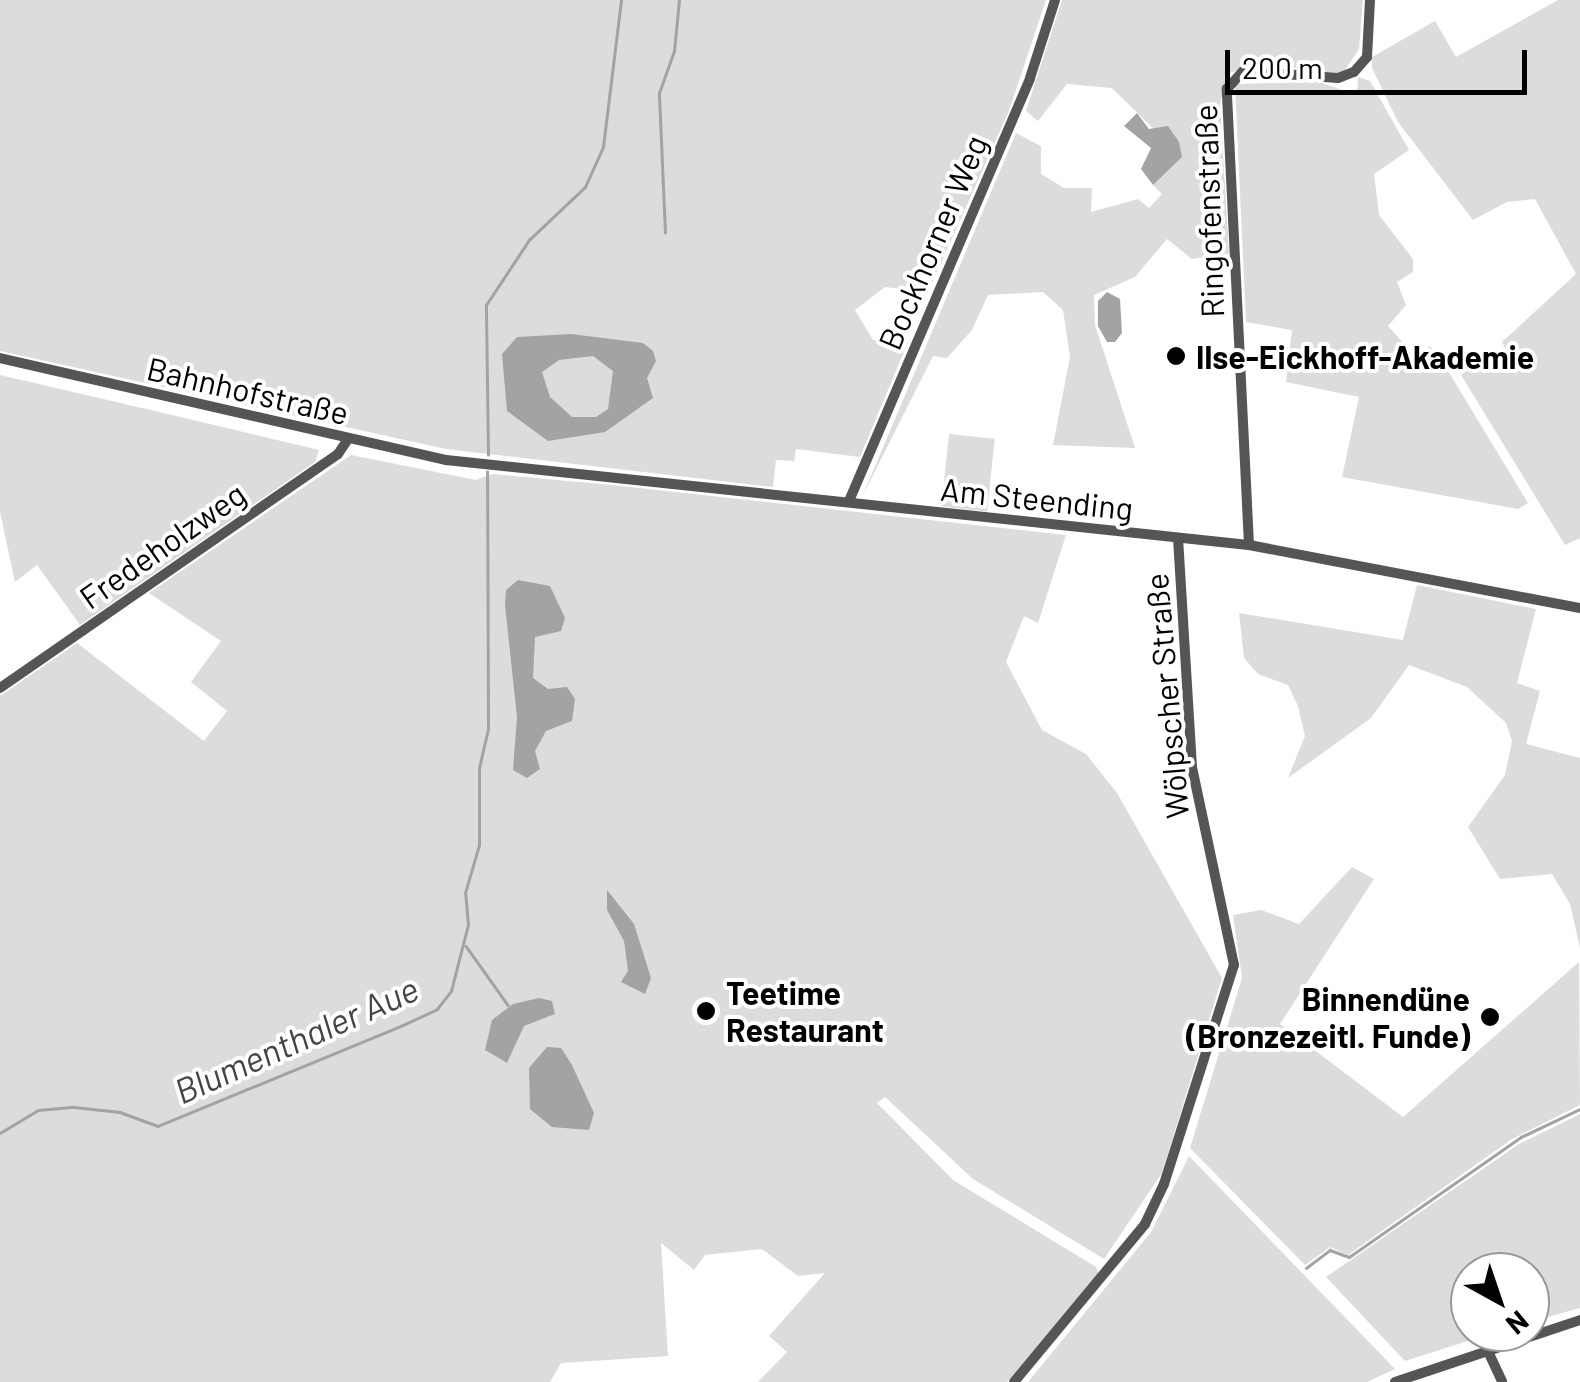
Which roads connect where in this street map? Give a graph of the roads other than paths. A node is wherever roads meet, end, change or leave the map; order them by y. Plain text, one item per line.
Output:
1 (1055, 0) edge
2 (1370, 0) edge
3 (0, 358) edge
4 (348, 439) junction
5 (485, 464) joint
6 (849, 502) junction
7 (1178, 538) junction
8 (1249, 545) junction
9 (1580, 608) edge
10 (0, 688) edge
11 (1580, 1320) edge
12 (1550, 1329) edge
13 (1473, 1352) edge
14 (1488, 1352) edge
15 (1014, 1382) edge
16 (1395, 1382) edge
17 (1502, 1382) edge

1 - 6 street, Bockhorner Weg
2 - 8 street, Ringofenstraße
3 - 4 street, Bahnhofstraße
4 - 5 street, Bahnhofstraße
4 - 10 street, Fredeholzweg
5 - 6 street, Am Steending
6 - 7 street, Am Steending
7 - 8 street, Am Steending
7 - 15 street, Wölpscher Straße
8 - 9 street, Am Steending
11 - 12 street
13 - 16 street
14 - 17 street

